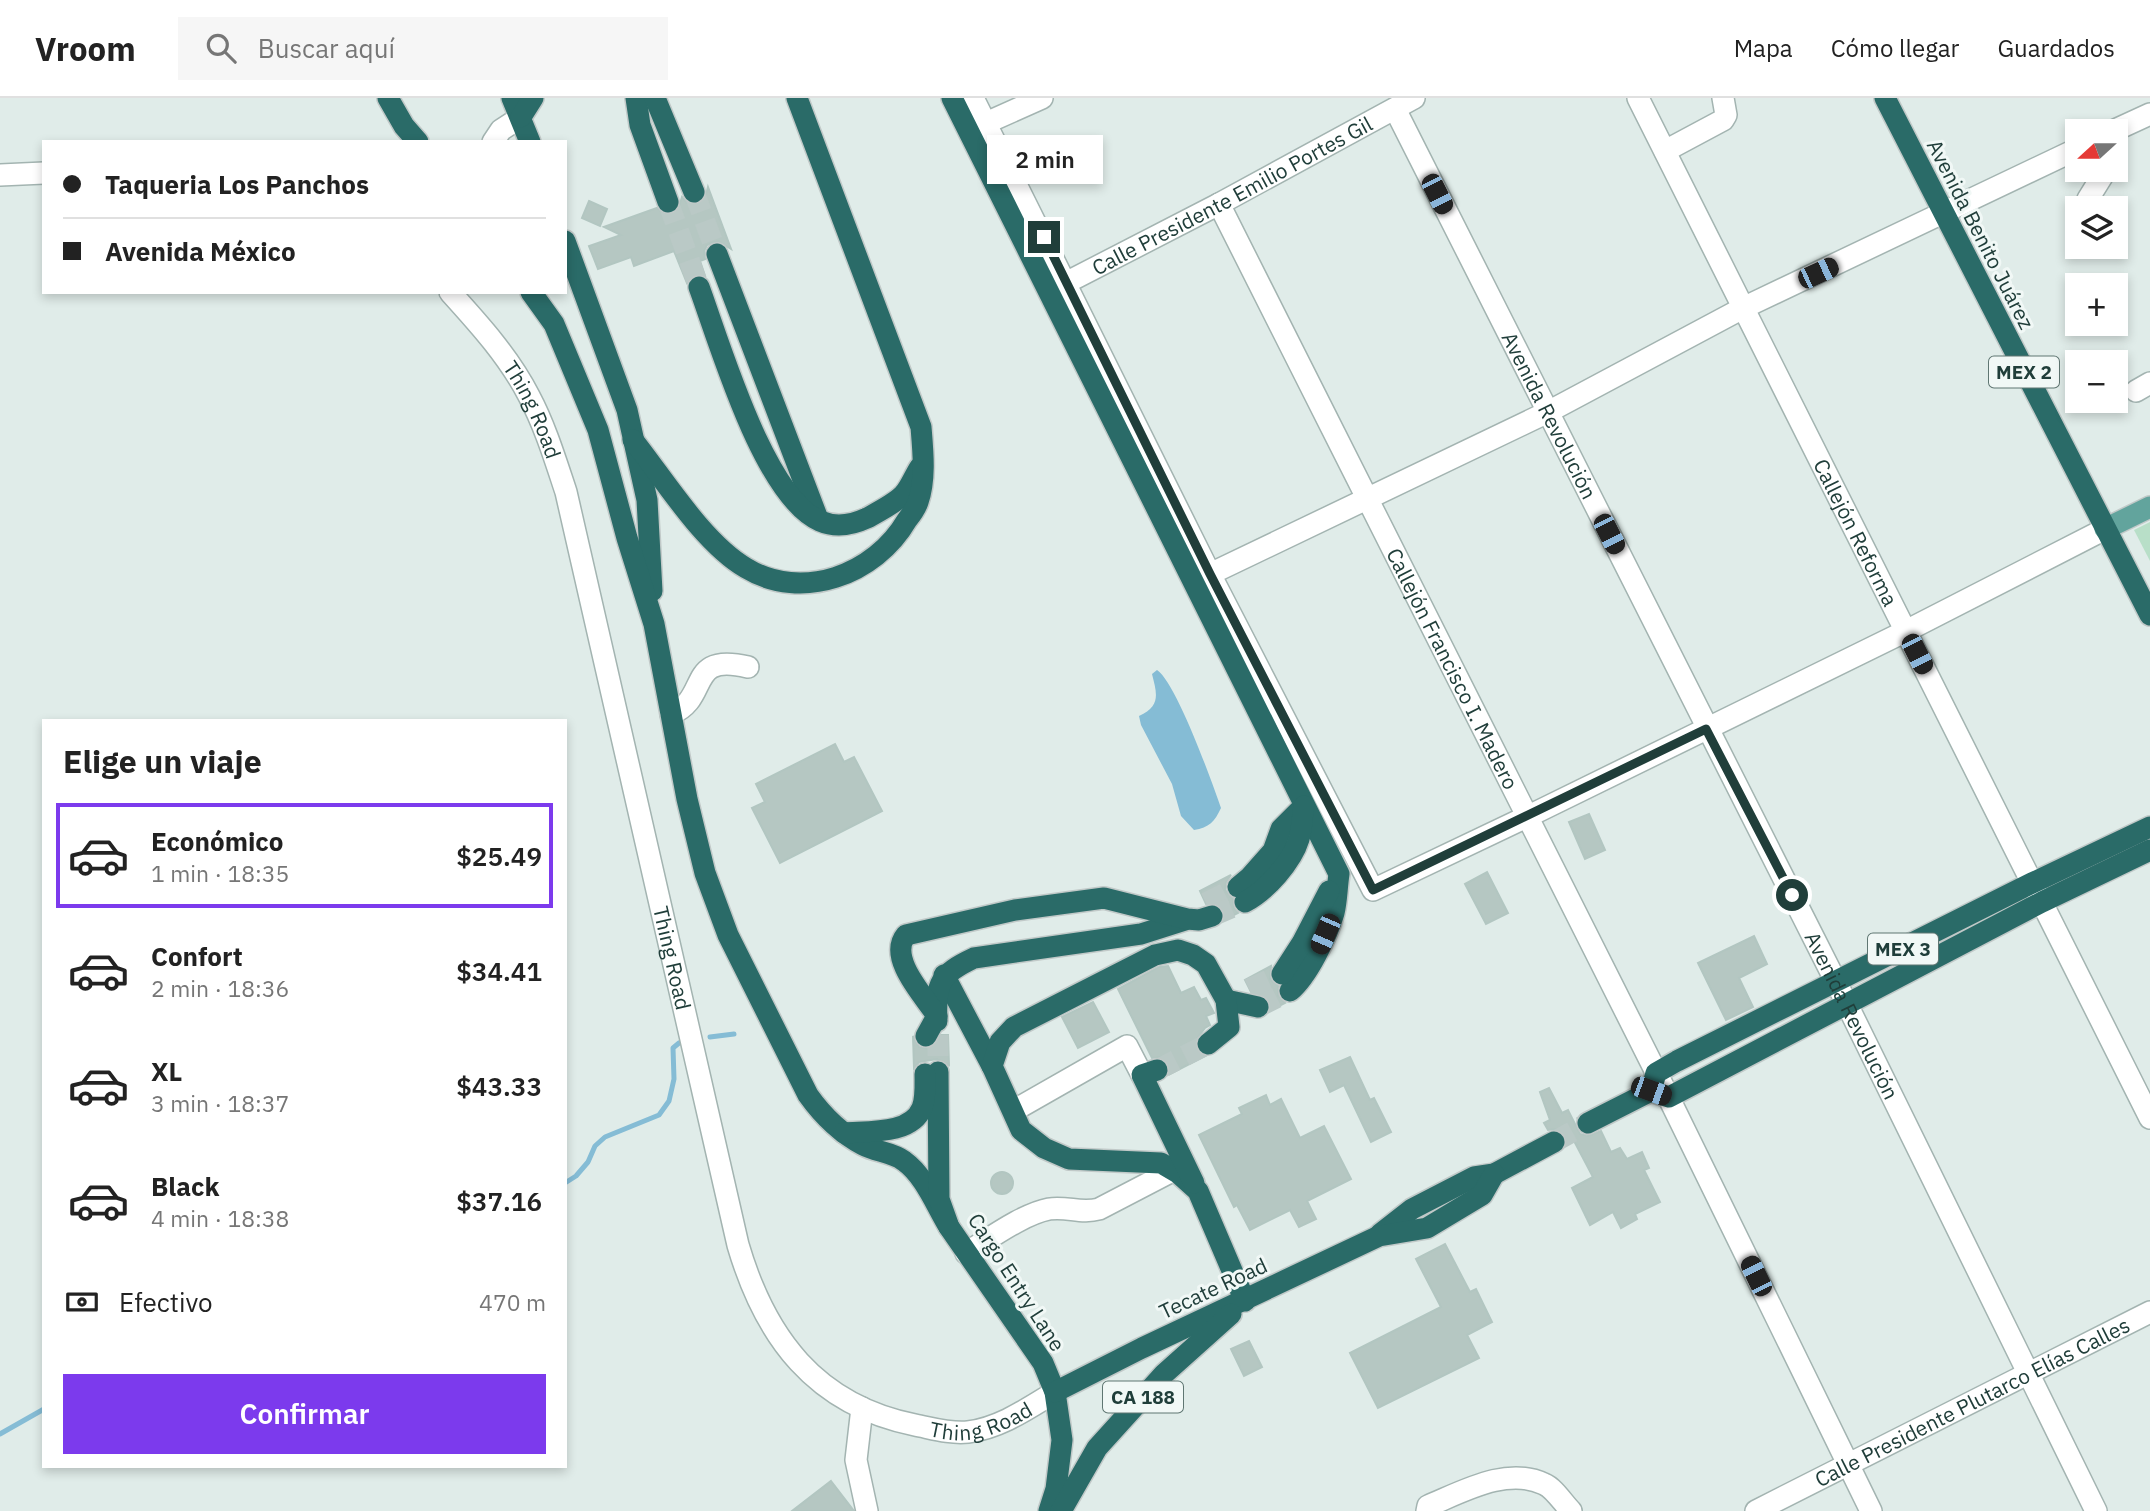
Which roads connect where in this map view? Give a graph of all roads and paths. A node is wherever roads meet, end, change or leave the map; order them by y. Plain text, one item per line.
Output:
1 (388, 98) edge
2 (533, 98) edge
3 (636, 98) edge
4 (655, 98) edge
5 (797, 98) edge
6 (952, 98) edge
7 (973, 98) edge
8 (1042, 98) edge
9 (1639, 98) edge
10 (1723, 98) edge
11 (1885, 98) edge
12 (1406, 102) edge
13 (516, 108) edge
14 (2147, 122) edge
15 (986, 123) junction
16 (2128, 127) edge
17 (416, 140) edge
18 (494, 140) edge
19 (529, 140) edge
20 (1665, 151) junction
21 (2065, 155) edge
22 (42, 173) edge
23 (0, 175) edge
24 (694, 192) tunnel mouth
25 (668, 202) tunnel mouth
26 (1219, 204) junction
27 (1943, 214) junction
28 (567, 246) edge
29 (717, 254) tunnel mouth
30 (699, 287) tunnel mouth
31 (1058, 287) junction
32 (452, 294) edge
33 (532, 294) edge
34 (1743, 308) junction
35 (1548, 412) junction
36 (633, 440) junction
37 (924, 460) junction
38 (1366, 499) junction
39 (2150, 508) edge
40 (819, 521) junction
41 (2105, 529) junction
42 (1210, 574) junction
43 (2150, 615) edge
44 (654, 624) junction
45 (1906, 631) junction
46 (748, 667) dead end
47 (671, 714) junction
48 (1706, 729) junction
49 (1304, 806) junction
50 (1527, 817) junction
51 (2150, 827) edge
52 (2150, 850) edge
53 (2032, 883) junction
54 (1242, 894) tunnel mouth
55 (2042, 902) junction
56 (1209, 909) tunnel mouth
57 (1187, 919) junction
58 (944, 975) junction
59 (1286, 982) tunnel mouth
60 (1836, 982) junction
61 (1254, 998) tunnel mouth
62 (1226, 1000) junction
63 (1846, 1003) junction
64 (1208, 1044) tunnel mouth
65 (992, 1066) junction
66 (1150, 1072) joint
67 (1659, 1087) junction
68 (1013, 1111) junction
69 (2150, 1118) edge
70 (1588, 1124) tunnel mouth
71 (844, 1133) junction
72 (1554, 1142) tunnel mouth
73 (1174, 1170) junction
74 (1198, 1191) junction
75 (949, 1227) junction
76 (966, 1253) junction
77 (1245, 1301) junction
78 (2150, 1312) edge
79 (2029, 1373) junction
80 (1055, 1392) junction
81 (862, 1408) junction
82 (1848, 1465) junction
83 (867, 1511) edge
84 (1049, 1511) edge
85 (1061, 1511) edge
86 (1427, 1511) edge
87 (1571, 1511) edge
88 (1756, 1511) edge
89 (1871, 1511) edge
90 (2096, 1511) edge

1 - 17 highway
2 - 13 highway
3 - 25 highway
4 - 24 highway
5 - 37 highway
6 - 31 highway
7 - 15 street
8 - 15 street
9 - 20 street, Callejón Reforma
10 - 20 street
11 - 27 highway, Avenida Benito Juárez / MEX 2
12 - 26 street, Calle Presidente Emilio Portes Gil
12 - 35 street, Avenida Revolución
13 - 18 street
13 - 19 highway
14 - 16 street
15 - 31 street
20 - 34 street, Callejón Reforma
21 - 27 street
22 - 23 street
26 - 31 street, Calle Presidente Emilio Portes Gil
26 - 38 street, Callejón Francisco I. Madero
27 - 34 street
27 - 41 highway, Avenida Benito Juárez / MEX 2
28 - 36 highway
29 - 40 highway
30 - 40 highway
31 - 42 street
31 - 49 highway
32 - 81 street, Thing Road
33 - 44 highway
34 - 35 street
34 - 45 street, Callejón Reforma
35 - 38 street
35 - 48 street, Avenida Revolución
36 - 37 highway
36 - 44 highway
37 - 40 highway
38 - 42 street
38 - 50 street, Callejón Francisco I. Madero
39 - 41 main road
41 - 43 highway, Avenida Benito Juárez / MEX 2
41 - 45 street
42 - 50 street
44 - 47 highway
45 - 48 street
45 - 53 street, Callejón Reforma
46 - 47 street
47 - 71 highway
48 - 50 street
48 - 60 street, Avenida Revolución
49 - 54 highway
49 - 59 highway
50 - 67 street, Callejón Francisco I. Madero
51 - 53 highway, MEX 3
52 - 55 highway, MEX 3
53 - 55 street, Callejón Reforma
53 - 60 highway, MEX 3
55 - 63 highway, MEX 3
55 - 69 street, Callejón Reforma
56 - 57 highway
57 - 58 highway
57 - 58 highway
58 - 65 highway
60 - 63 street, Avenida Revolución
60 - 67 highway, MEX 3
61 - 62 highway
62 - 64 highway
62 - 65 highway
63 - 67 highway, MEX 3
63 - 79 street, Avenida Revolución
65 - 68 highway
66 - 68 street
66 - 74 highway
67 - 70 highway
67 - 82 street, Callejón Francisco I. Madero
68 - 73 highway
71 - 75 highway
71 - 75 highway, Cargo Entry Lane
72 - 77 highway, Tecate Road / CA 188
73 - 74 highway
73 - 76 street
74 - 77 highway
75 - 76 highway, Cargo Entry Lane
76 - 80 highway, Cargo Entry Lane
77 - 80 highway, Tecate Road / CA 188
77 - 85 highway, CA 188
78 - 79 street, Calle Presidente Plutarco Elías Calles
79 - 82 street, Calle Presidente Plutarco Elías Calles
79 - 90 street, Avenida Revolución
80 - 81 street, Thing Road
80 - 84 highway
81 - 83 street
82 - 88 street, Calle Presidente Plutarco Elías Calles
82 - 89 street, Callejón Francisco I. Madero
86 - 87 street

